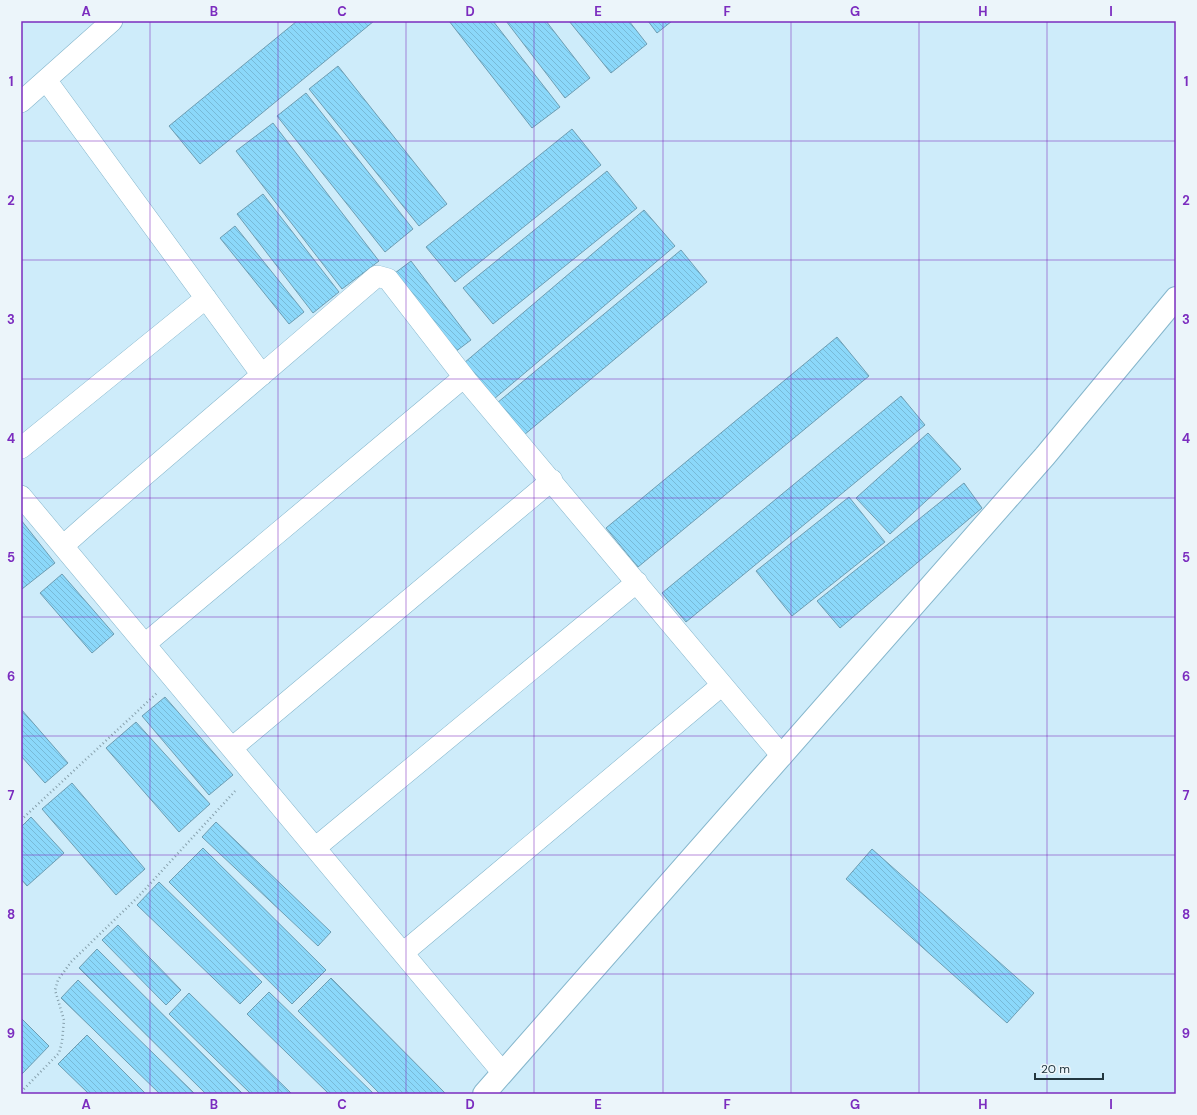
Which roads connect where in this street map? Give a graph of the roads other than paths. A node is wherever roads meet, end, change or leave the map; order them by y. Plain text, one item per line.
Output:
1 (112, 21) edge
2 (46, 80) junction
3 (21, 102) edge
4 (206, 298) junction
5 (1176, 298) edge
6 (262, 375) junction
7 (464, 377) junction
8 (21, 448) edge
9 (552, 480) junction
10 (21, 496) edge
11 (63, 546) junction
12 (637, 582) junction
13 (145, 644) junction
14 (722, 684) junction
15 (232, 748) junction
16 (782, 756) junction
17 (315, 848) junction
18 (404, 953) junction
19 (503, 1073) junction
20 (484, 1094) edge

1 - 2 street
2 - 3 street
2 - 4 street
4 - 6 street
4 - 8 street
5 - 16 street
6 - 7 street
6 - 11 street
7 - 9 street
7 - 13 street
9 - 12 street
9 - 15 street
10 - 11 street
11 - 13 street
12 - 14 street
12 - 17 street
13 - 15 street
14 - 16 street
14 - 18 street
15 - 17 street
16 - 19 street
17 - 18 street
18 - 19 street
19 - 20 street

